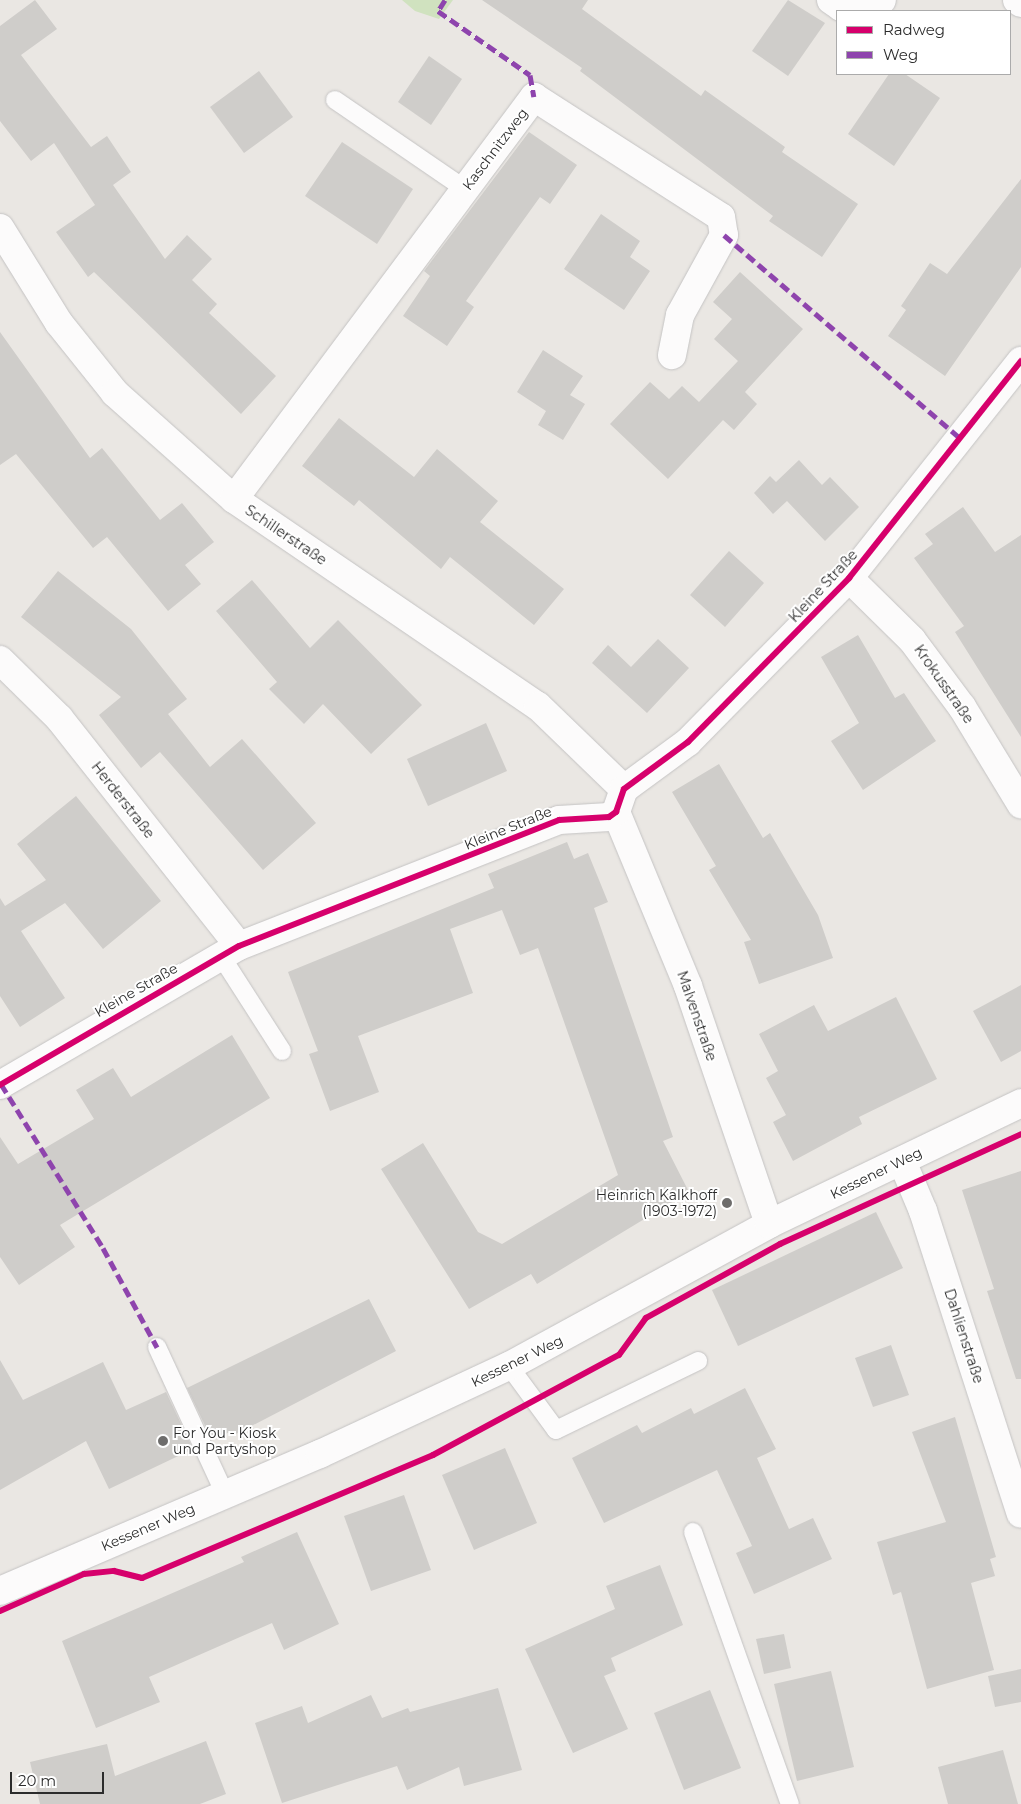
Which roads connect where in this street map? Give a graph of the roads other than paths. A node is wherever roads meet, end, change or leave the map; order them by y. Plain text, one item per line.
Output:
1 (831, 0) edge
2 (882, 0) edge
3 (1017, 0) edge
4 (1021, 2) edge
5 (335, 100) dead end
6 (465, 189) junction
7 (0, 228) edge
8 (672, 355) dead end
9 (1021, 361) edge
10 (234, 499) junction
11 (849, 578) junction
12 (0, 660) edge
13 (620, 801) junction
14 (1021, 804) edge
15 (230, 951) junction
16 (282, 1051) dead end
17 (0, 1084) edge
18 (1021, 1103) edge
19 (902, 1160) junction
20 (769, 1224) junction
21 (158, 1347) dead end
22 (698, 1361) dead end
23 (509, 1366) junction
24 (225, 1494) junction
25 (1021, 1514) edge
26 (693, 1532) dead end
27 (0, 1591) edge
28 (790, 1804) edge

1 - 2 street
3 - 4 street
5 - 6 lane
6 - 8 street, Kaschnitzweg
6 - 10 street, Kaschnitzweg
7 - 10 street, Schillerstraße
9 - 11 street, Kleine Straße
10 - 13 street, Schillerstraße
11 - 13 street, Kleine Straße
11 - 14 street, Krokusstraße
12 - 15 street, Herderstraße
13 - 15 street, Kleine Straße
13 - 20 street, Malvenstraße
15 - 16 lane
15 - 17 street, Kleine Straße
18 - 19 street, Kessener Weg
19 - 20 street, Kessener Weg
19 - 25 street, Dahlienstraße
20 - 23 street, Kessener Weg
21 - 24 lane
22 - 23 lane
23 - 24 street, Kessener Weg
24 - 27 street, Kessener Weg
26 - 28 lane

